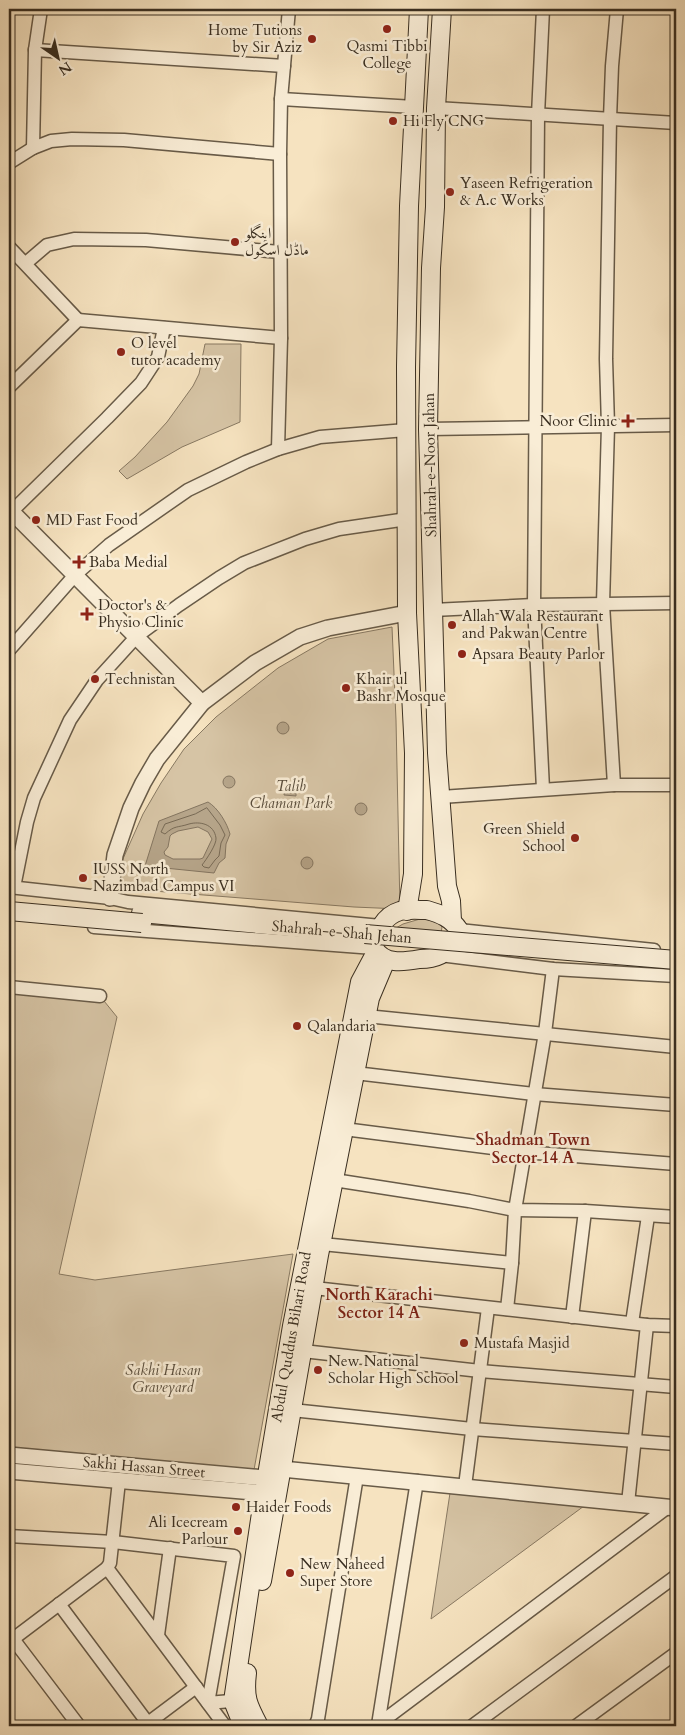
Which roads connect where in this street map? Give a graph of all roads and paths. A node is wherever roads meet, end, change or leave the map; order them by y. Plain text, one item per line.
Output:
1 (41, 9) edge
2 (289, 9) edge
3 (419, 9) edge
4 (442, 9) edge
5 (542, 9) edge
6 (617, 9) edge
7 (35, 50) junction
8 (284, 66) junction
9 (281, 99) junction
10 (414, 107) junction
11 (436, 108) junction
12 (538, 115) junction
13 (610, 119) junction
14 (676, 123) edge
15 (33, 148) junction
16 (280, 154) junction
17 (9, 162) edge
18 (409, 206) junction
19 (435, 207) junction
20 (9, 247) edge
21 (280, 252) junction
22 (26, 263) junction
23 (78, 320) junction
24 (164, 328) junction
25 (281, 338) junction
26 (406, 367) junction
27 (429, 367) junction
28 (11, 381) edge
29 (676, 425) edge
30 (608, 426) junction
31 (535, 427) junction
32 (428, 429) junction
33 (406, 430) junction
34 (278, 449) junction
35 (10, 511) edge
36 (407, 519) junction
37 (75, 575) junction
38 (676, 603) edge
39 (603, 604) junction
40 (534, 605) junction
41 (432, 610) junction
42 (408, 613) junction
43 (136, 636) junction
44 (9, 649) edge
45 (202, 703) junction
46 (414, 753) junction
47 (437, 753) junction
48 (614, 784) junction
49 (676, 785) edge
50 (543, 789) junction
51 (441, 797) junction
52 (10, 891) edge
53 (110, 898) junction
54 (128, 902) junction
55 (9, 911) edge
56 (406, 911) junction
57 (9, 919) edge
58 (456, 925) junction
59 (381, 926) junction
60 (125, 930) junction
61 (676, 952) edge
62 (379, 953) junction
63 (440, 955) junction
64 (676, 960) edge
65 (554, 969) junction
66 (676, 970) edge
67 (676, 976) edge
68 (9, 987) edge
69 (100, 996) dead end
70 (366, 1016) junction
71 (545, 1033) junction
72 (676, 1047) edge
73 (355, 1073) junction
74 (534, 1094) junction
75 (676, 1106) edge
76 (344, 1129) junction
77 (524, 1152) junction
78 (676, 1164) edge
79 (334, 1180) junction
80 (515, 1210) junction
81 (585, 1211) junction
82 (648, 1216) junction
83 (676, 1217) edge
84 (322, 1244) junction
85 (512, 1263) junction
86 (314, 1288) junction
87 (488, 1308) junction
88 (507, 1309) junction
89 (572, 1317) junction
90 (632, 1324) junction
91 (646, 1325) junction
92 (676, 1326) edge
93 (303, 1351) junction
94 (480, 1371) junction
95 (641, 1385) junction
96 (676, 1386) edge
97 (292, 1410) junction
98 (472, 1429) junction
99 (635, 1441) junction
100 (676, 1444) edge
101 (9, 1455) edge
102 (9, 1471) edge
103 (357, 1476) junction
104 (119, 1481) junction
105 (417, 1482) junction
106 (274, 1483) junction
107 (465, 1486) junction
108 (628, 1503) junction
109 (672, 1507) edge
110 (9, 1536) edge
111 (113, 1542) junction
112 (170, 1548) junction
113 (107, 1568) junction
114 (676, 1576) edge
115 (58, 1604) junction
116 (158, 1635) junction
117 (11, 1640) edge
118 (676, 1653) edge
119 (196, 1687) junction
120 (240, 1700) junction
121 (208, 1703) junction
122 (147, 1725) edge
123 (79, 1726) edge
124 (225, 1726) edge
125 (243, 1726) edge
126 (259, 1726) edge
127 (315, 1726) edge
128 (377, 1726) edge
129 (472, 1726) edge
130 (576, 1726) edge

1 - 7 street
2 - 8 street
3 - 10 main road, Shahrah-e-Noor Jahan
4 - 11 main road, Shahrah-e-Noor Jahan
5 - 12 street
6 - 13 street
7 - 8 street
7 - 15 street
8 - 9 street
9 - 10 street
9 - 16 street
10 - 18 main road, Shahrah-e-Noor Jahan
11 - 12 street
11 - 19 main road, Shahrah-e-Noor Jahan
12 - 13 street
12 - 31 street
13 - 14 street
13 - 30 street
15 - 16 street
15 - 17 street
16 - 21 street
18 - 19 main road
18 - 26 main road, Shahrah-e-Noor Jahan
19 - 27 main road, Shahrah-e-Noor Jahan
20 - 22 street
21 - 22 street
21 - 25 street
22 - 23 street
23 - 24 street
23 - 28 street
24 - 25 street
24 - 35 street
25 - 34 street
26 - 27 main road
26 - 33 main road, Shahrah-e-Noor Jahan
27 - 32 main road, Shahrah-e-Noor Jahan
29 - 30 street
30 - 31 street
30 - 39 street
31 - 32 street
31 - 40 street
32 - 41 main road, Shahrah-e-Noor Jahan
33 - 34 street
33 - 36 main road, Shahrah-e-Noor Jahan
34 - 37 street
35 - 37 street
36 - 42 main road, Shahrah-e-Noor Jahan
36 - 43 street
37 - 43 street
37 - 44 street
38 - 39 street
39 - 40 street
39 - 48 street
40 - 41 street
40 - 50 street
41 - 47 main road, Shahrah-e-Noor Jahan
42 - 45 street
42 - 46 main road, Shahrah-e-Noor Jahan
43 - 45 street
43 - 52 street
45 - 53 street
46 - 47 main road
46 - 56 main road, Shahrah-e-Noor Jahan
47 - 51 main road, Shahrah-e-Noor Jahan
48 - 49 street
48 - 50 street
50 - 51 street
51 - 58 main road, Shahrah-e-Noor Jahan
52 - 53 street
52 - 64 main road, Shahrah-e-Shah Jehan, bridge
53 - 54 street
54 - 59 street
54 - 60 street
55 - 66 main road, Shahrah-e-Shah Jehan, bridge
56 - 58 main road
56 - 59 main road
57 - 60 street
58 - 61 street
58 - 63 main road
59 - 62 main road
60 - 62 street
62 - 63 main road
62 - 70 main road, Abdul Quddus Bihari Road
62 - 106 main road, Abdul Quddus Bihari Road
63 - 65 street
65 - 67 street
65 - 71 street
68 - 69 street
70 - 71 street
70 - 73 main road, Abdul Quddus Bihari Road
71 - 72 street
71 - 74 street
73 - 74 street
73 - 76 main road, Abdul Quddus Bihari Road
74 - 75 street
74 - 77 street
76 - 77 street
76 - 79 main road, Abdul Quddus Bihari Road
77 - 78 street
77 - 80 street
79 - 80 street
79 - 84 main road, Abdul Quddus Bihari Road
80 - 81 street
80 - 85 street
81 - 82 street
81 - 89 street
82 - 83 street
82 - 90 street
84 - 85 street
84 - 86 main road, Abdul Quddus Bihari Road
85 - 88 street
86 - 87 street
86 - 93 main road, Abdul Quddus Bihari Road
87 - 88 street
87 - 94 street
88 - 89 street
89 - 90 street
90 - 91 street
91 - 92 street
91 - 95 street
93 - 94 street
93 - 97 main road, Abdul Quddus Bihari Road
94 - 95 street
94 - 98 street
95 - 96 street
95 - 99 street
97 - 98 street
97 - 106 main road, Abdul Quddus Bihari Road
98 - 99 street
98 - 107 street
99 - 100 street
99 - 108 street
101 - 106 street, Sakhi Hassan Street
102 - 104 street, Sakhi Hassan Street
103 - 105 street
103 - 106 street
103 - 127 street
104 - 106 street, Sakhi Hassan Street
104 - 111 street
105 - 107 street
105 - 128 street
106 - 120 main road, Abdul Quddus Bihari Road
107 - 108 street
108 - 109 street
109 - 128 street
110 - 111 street
111 - 112 street
111 - 113 street
112 - 116 street
112 - 121 street
113 - 115 street
113 - 116 street
114 - 129 street
115 - 117 street
115 - 122 street
116 - 119 street
117 - 123 street
118 - 130 street
119 - 121 street
119 - 122 street
120 - 121 street
120 - 125 main road
120 - 126 main road
121 - 124 street

